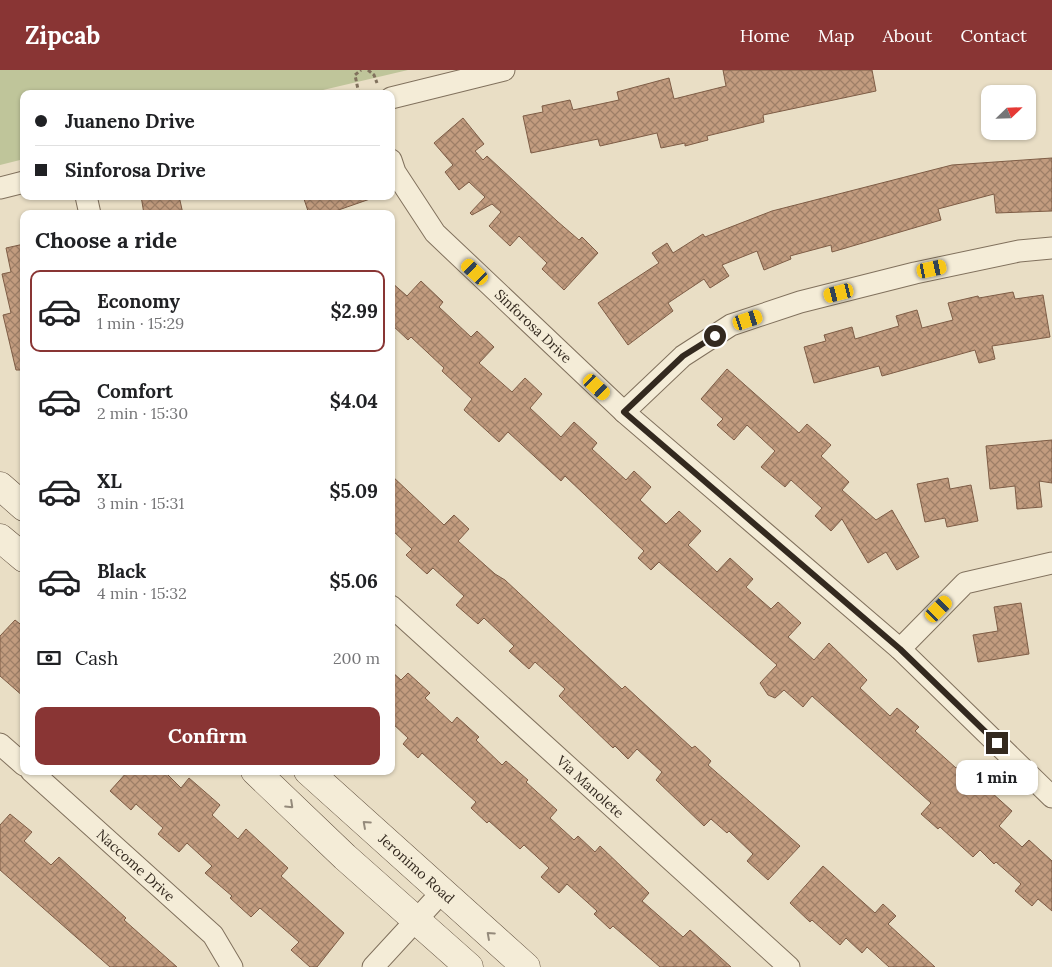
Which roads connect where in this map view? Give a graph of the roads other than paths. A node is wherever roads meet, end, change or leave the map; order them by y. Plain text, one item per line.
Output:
1 (504, 70) edge
2 (395, 90) edge
3 (395, 172) edge
4 (20, 183) edge
5 (0, 188) edge
6 (1052, 248) edge
7 (624, 412) junction
8 (0, 486) edge
9 (20, 504) edge
10 (0, 538) edge
11 (20, 555) edge
12 (1052, 563) edge
13 (395, 610) edge
14 (900, 649) junction
15 (0, 744) edge
16 (20, 762) edge
17 (35, 775) edge
18 (258, 775) edge
19 (312, 775) edge
20 (1052, 797) edge
21 (442, 892) junction
22 (417, 920) junction
23 (232, 967) edge
24 (373, 967) edge
25 (469, 967) edge
26 (526, 967) edge
27 (788, 967) edge

1 - 2 street
3 - 7 street, Sinforosa Drive
4 - 5 street
6 - 7 street
7 - 14 street, Sinforosa Drive
8 - 9 main road
10 - 11 main road
12 - 14 street
13 - 27 street, Via Manolete
14 - 20 street, Sinforosa Drive
15 - 16 street
17 - 23 street, Naccome Drive
18 -> 22 main road
21 -> 19 main road, Jeronimo Road
21 - 22 street
26 -> 21 main road, Jeronimo Road
22 - 24 street
22 - 25 main road

